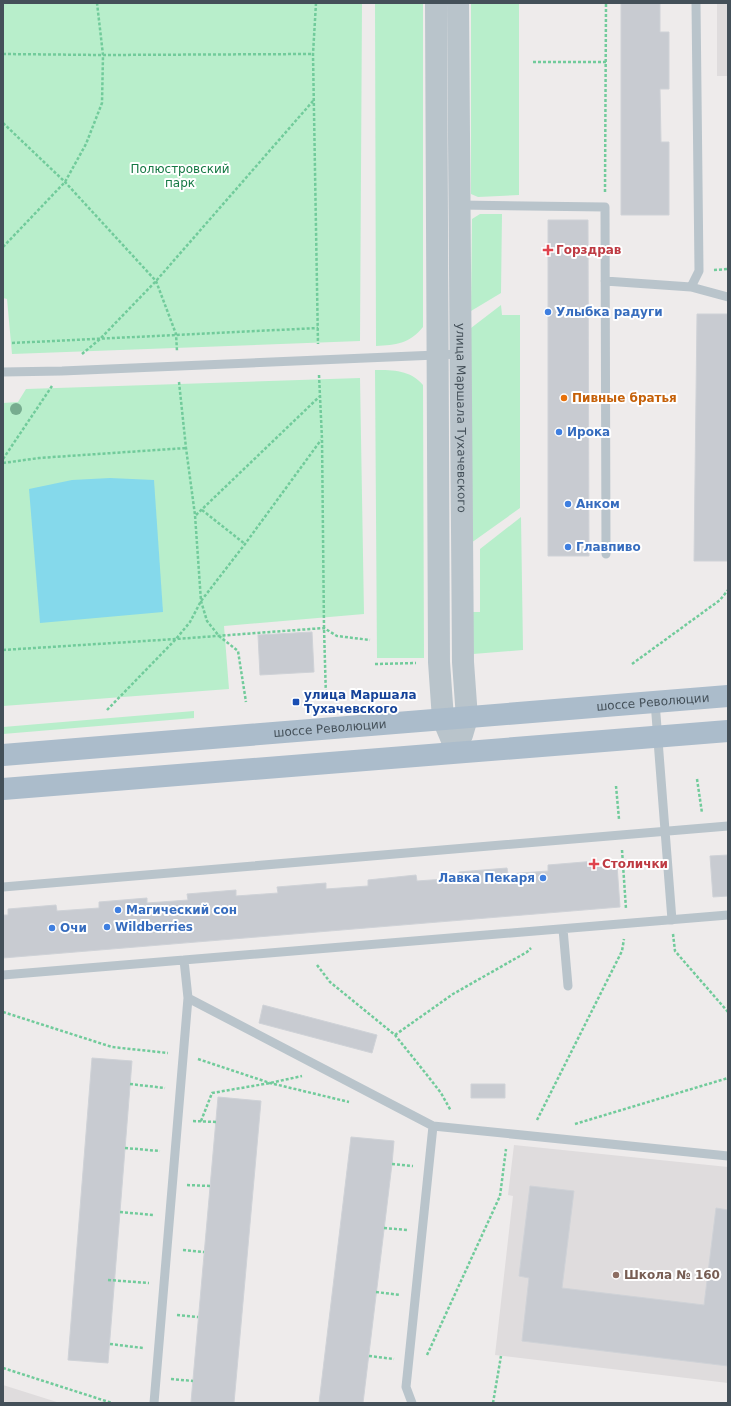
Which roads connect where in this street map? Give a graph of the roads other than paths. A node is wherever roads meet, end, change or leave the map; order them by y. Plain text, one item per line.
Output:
1 (436, 3) edge
2 (458, 3) edge
3 (696, 3) edge
4 (448, 205) junction
5 (605, 281) junction
6 (692, 287) junction
7 (728, 297) edge
8 (460, 354) junction
9 (437, 355) junction
10 (3, 372) edge
11 (606, 554) dead end
12 (728, 696) edge
13 (654, 702) junction
14 (467, 718) junction
15 (443, 720) junction
16 (728, 731) edge
17 (658, 736) junction
18 (457, 752) junction
19 (3, 755) edge
20 (3, 789) edge
21 (728, 826) edge
22 (665, 831) junction
23 (3, 887) edge
24 (728, 915) edge
25 (672, 920) junction
26 (563, 929) junction
27 (184, 960) junction
28 (3, 975) edge
29 (568, 986) dead end
30 (188, 998) junction
31 (433, 1126) junction
32 (728, 1156) edge
33 (154, 1403) edge
34 (412, 1403) edge

1 - 4 street, улица Маршала Тухачевского
2 - 4 street, улица Маршала Тухачевского
3 - 6 lane
4 - 5 lane
4 - 8 street, улица Маршала Тухачевского
4 - 9 street, улица Маршала Тухачевского
5 - 6 lane
5 - 11 lane
6 - 7 lane
8 - 9 lane
8 - 14 street, улица Маршала Тухачевского
9 - 10 lane
9 - 15 street, улица Маршала Тухачевского
12 - 13 main road, шоссе Революции
13 - 14 main road, шоссе Революции
13 - 17 lane
14 - 15 main road, шоссе Революции
14 - 18 street, улица Маршала Тухачевского
15 - 18 street, улица Маршала Тухачевского
15 - 19 main road, шоссе Революции
16 - 17 main road
17 - 18 main road
17 - 22 lane
18 - 20 main road
21 - 22 lane
22 - 23 lane
22 - 25 lane
24 - 25 lane
25 - 26 lane
26 - 27 lane
26 - 29 lane
27 - 28 lane
27 - 30 lane
30 - 31 lane
30 - 33 lane
31 - 32 lane
31 - 34 lane

